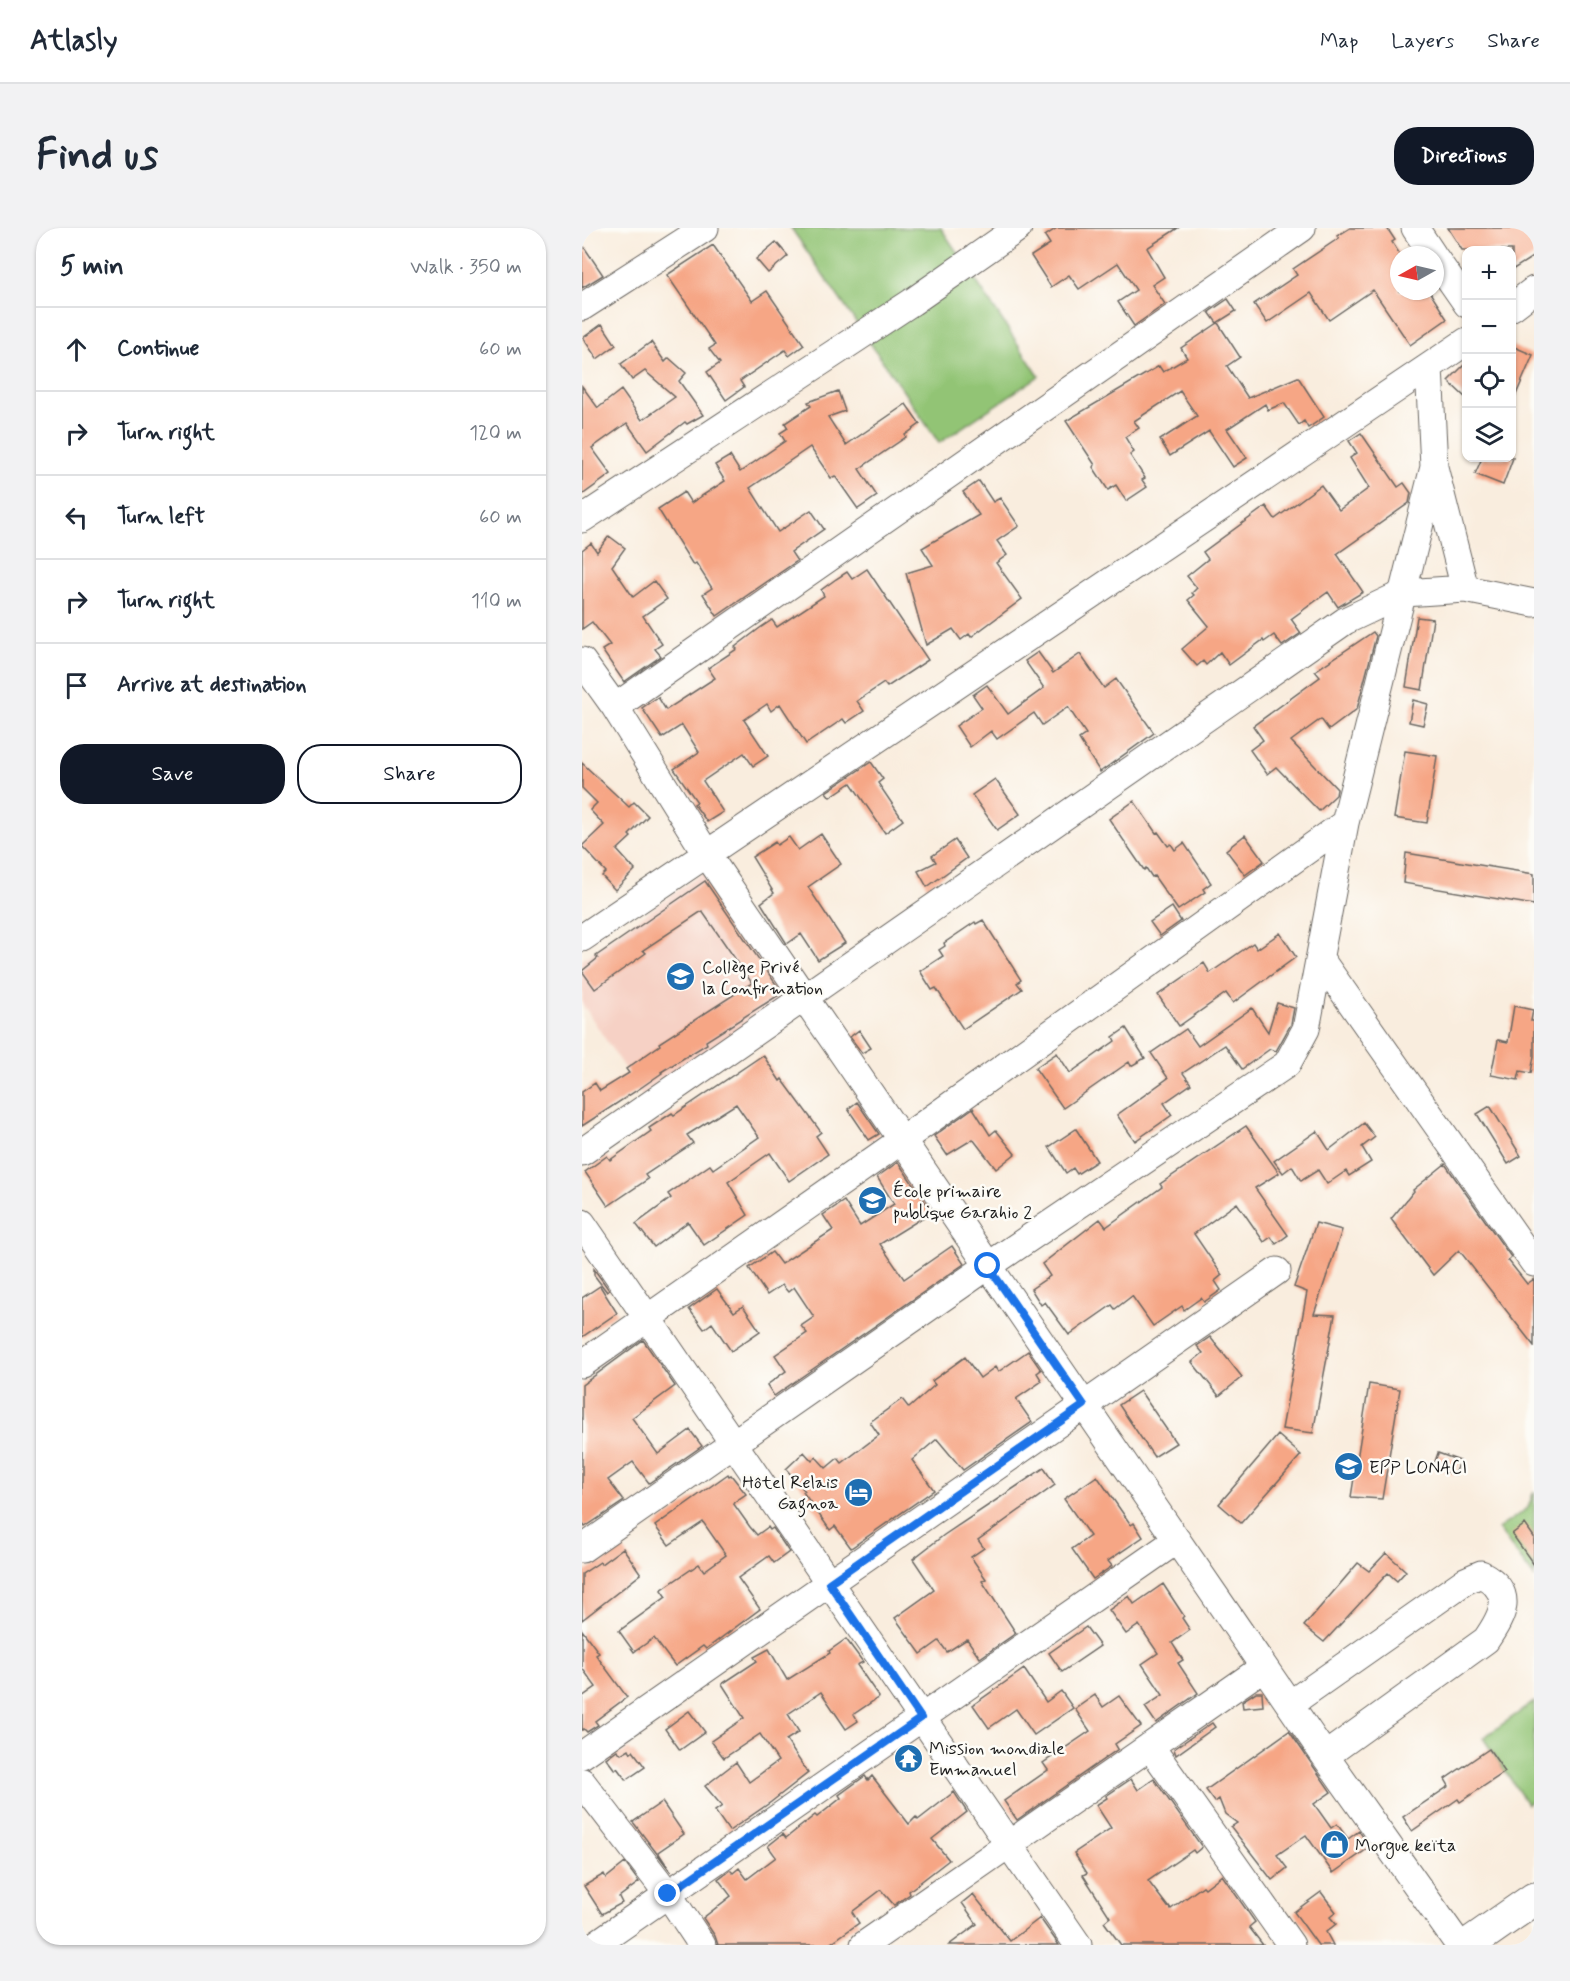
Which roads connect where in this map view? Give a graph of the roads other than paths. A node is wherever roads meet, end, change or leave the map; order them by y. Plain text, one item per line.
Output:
1 (705, 228) edge
2 (1018, 228) edge
3 (1302, 228) edge
4 (1414, 228) edge
5 (1427, 246) edge
6 (1444, 271) edge
7 (1534, 290) edge
8 (1464, 300) edge
9 (1516, 304) edge
10 (582, 307) edge
11 (1462, 344) edge
12 (1428, 367) junction
13 (1434, 467) junction
14 (582, 519) edge
15 (1465, 589) junction
16 (1404, 593) junction
17 (1534, 603) edge
18 (582, 661) edge
19 (615, 707) junction
20 (1346, 823) junction
21 (706, 853) junction
22 (582, 938) edge
23 (1321, 960) junction
24 (804, 997) junction
25 (902, 1140) junction
26 (582, 1152) edge
27 (582, 1223) edge
28 (1534, 1263) edge
29 (988, 1266) junction
30 (1277, 1271) dead end
31 (650, 1319) junction
32 (582, 1364) edge
33 (1084, 1405) junction
34 (733, 1444) junction
35 (1177, 1540) junction
36 (582, 1549) edge
37 (829, 1583) junction
38 (1264, 1667) junction
39 (1290, 1704) junction
40 (921, 1718) junction
41 (1150, 1746) junction
42 (582, 1755) edge
43 (1325, 1756) junction
44 (582, 1782) edge
45 (1009, 1845) junction
46 (668, 1894) junction
47 (1534, 1899) edge
48 (595, 1945) edge
49 (702, 1945) edge
50 (864, 1945) edge
51 (1078, 1945) edge
52 (1291, 1945) edge
53 (1460, 1945) edge
54 (1468, 1945) edge

1 - 10 street
2 - 14 street
3 - 19 street
4 - 5 street
6 - 8 street
7 - 9 street
11 - 12 street
12 - 13 street
12 - 21 street
13 - 15 street
13 - 16 street
15 - 16 street
15 - 17 street
16 - 20 street
16 - 24 street
18 - 19 street
19 - 21 street
20 - 23 street
20 - 25 street
21 - 22 street
21 - 24 street
23 - 28 street
23 - 29 street
24 - 25 street
24 - 26 street
25 - 29 street
25 - 31 street
27 - 31 street
29 - 33 street
29 - 34 street
30 - 33 street
31 - 32 street
31 - 34 street
33 - 35 street
33 - 37 street
34 - 36 street
34 - 37 street
35 - 38 street
35 - 40 street
37 - 40 street
37 - 42 street
38 - 39 street
38 - 41 street
39 - 43 street
39 - 43 street
40 - 45 street
40 - 46 street
41 - 45 street
41 - 52 street
43 - 53 street
44 - 46 street
45 - 50 street
45 - 51 street
46 - 48 street
46 - 49 street
47 - 54 main road

